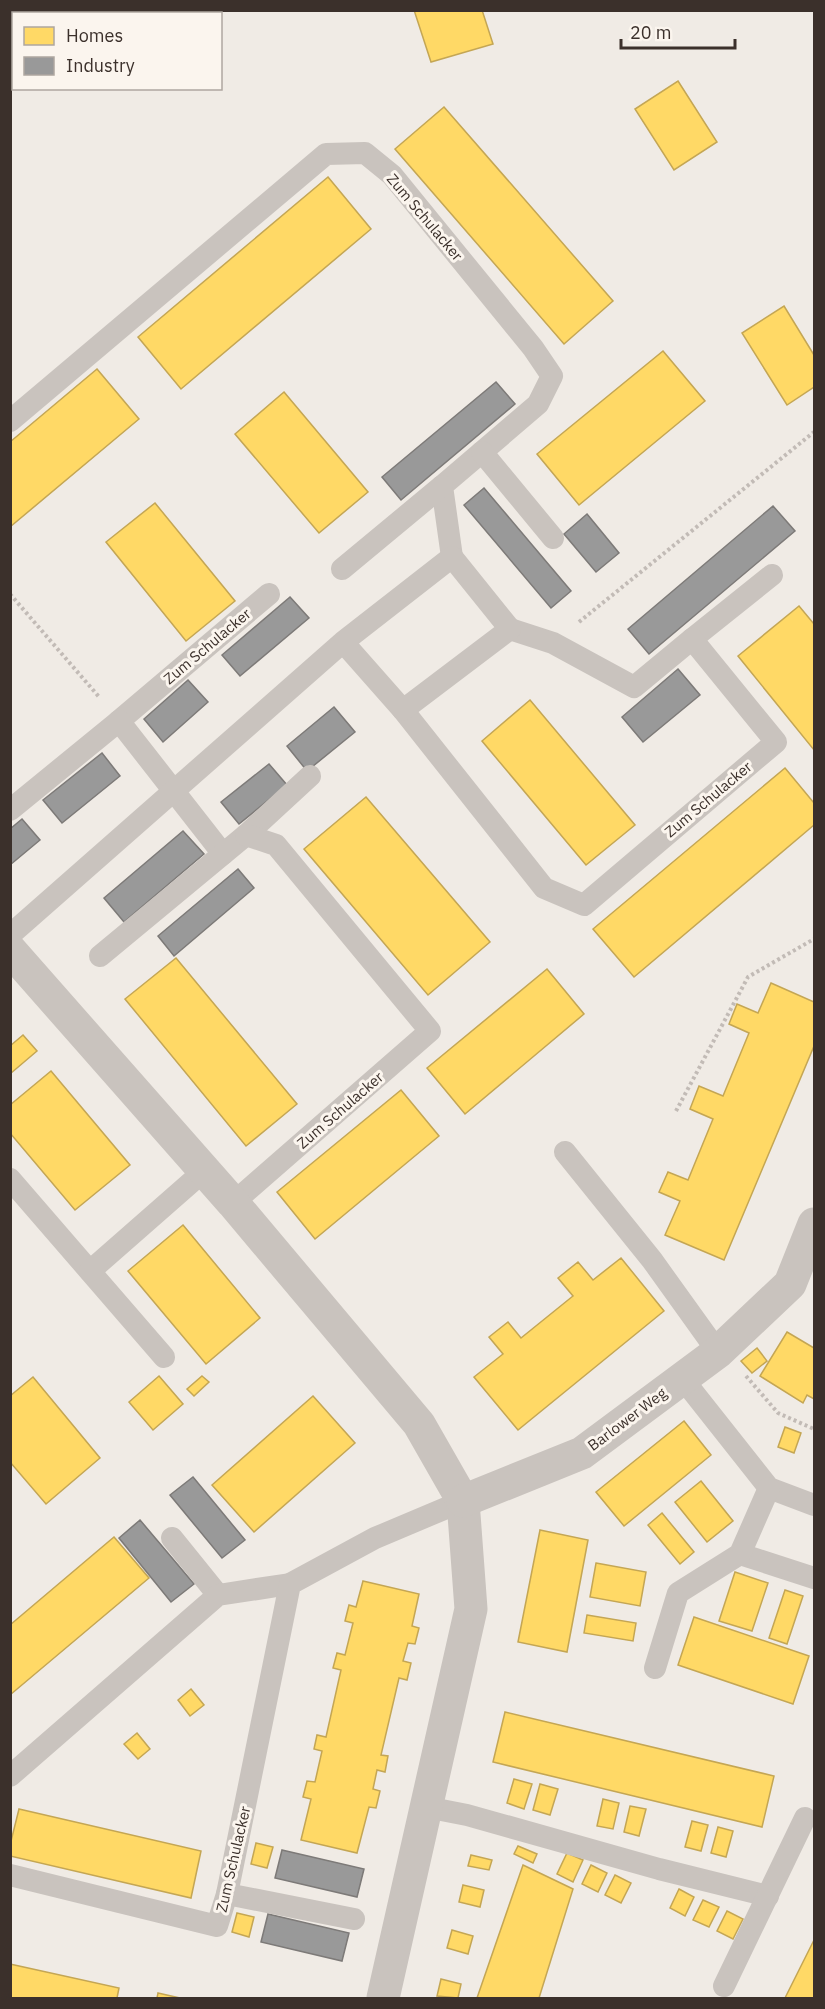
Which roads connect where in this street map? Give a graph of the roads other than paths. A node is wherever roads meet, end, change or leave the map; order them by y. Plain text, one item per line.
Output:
1 (10, 421) edge
2 (482, 452) junction
3 (442, 486) junction
4 (553, 537) dead end
5 (452, 557) junction
6 (342, 569) dead end
7 (772, 575) dead end
8 (269, 594) dead end
9 (510, 629) junction
10 (692, 639) junction
11 (343, 642) junction
12 (403, 710) junction
13 (119, 721) junction
14 (310, 776) dead end
15 (175, 790) junction
16 (10, 810) edge
17 (246, 834) junction
18 (223, 854) junction
19 (10, 935) edge
20 (10, 950) edge
21 (100, 956) dead end
22 (565, 1152) dead end
23 (204, 1171) junction
24 (10, 1179) edge
25 (233, 1203) junction
26 (814, 1224) edge
27 (90, 1271) junction
28 (720, 1349) junction
29 (164, 1357) dead end
30 (682, 1378) junction
31 (770, 1488) junction
32 (463, 1501) junction
33 (814, 1505) edge
34 (172, 1538) dead end
35 (740, 1554) junction
36 (814, 1578) edge
37 (290, 1584) junction
38 (218, 1595) junction
39 (654, 1668) dead end
40 (10, 1776) edge
41 (426, 1807) junction
42 (805, 1818) dead end
43 (10, 1875) edge
44 (227, 1894) junction
45 (768, 1896) junction
46 (354, 1919) dead end
47 (724, 1986) dead end
48 (383, 1998) edge

1 - 2 lane, Zum Schulacker
2 - 3 lane, Zum Schulacker
2 - 4 lane
3 - 5 lane
3 - 6 lane, Zum Schulacker
5 - 9 lane
5 - 11 lane
7 - 10 lane
8 - 13 lane, Zum Schulacker
9 - 10 lane
9 - 12 lane
10 - 12 lane, Zum Schulacker
11 - 12 lane, Zum Schulacker
11 - 15 lane
13 - 15 lane
13 - 16 lane, Zum Schulacker
14 - 17 lane
15 - 18 lane
15 - 19 lane
17 - 18 lane
17 - 25 lane, Zum Schulacker
18 - 21 lane
20 - 23 street
22 - 28 lane
23 - 25 street
23 - 27 lane
24 - 27 lane
25 - 32 street
26 - 28 street, Barlower Weg
27 - 29 lane
28 - 30 street, Barlower Weg
30 - 31 lane
30 - 32 street, Barlower Weg
31 - 33 lane
31 - 35 lane
32 - 37 lane
32 - 41 street
34 - 38 lane
35 - 36 lane
35 - 39 lane
37 - 38 lane
37 - 44 lane, Zum Schulacker
38 - 40 lane
41 - 45 lane
41 - 48 street
42 - 45 lane
43 - 44 lane, Zum Schulacker
44 - 46 lane
45 - 47 lane

